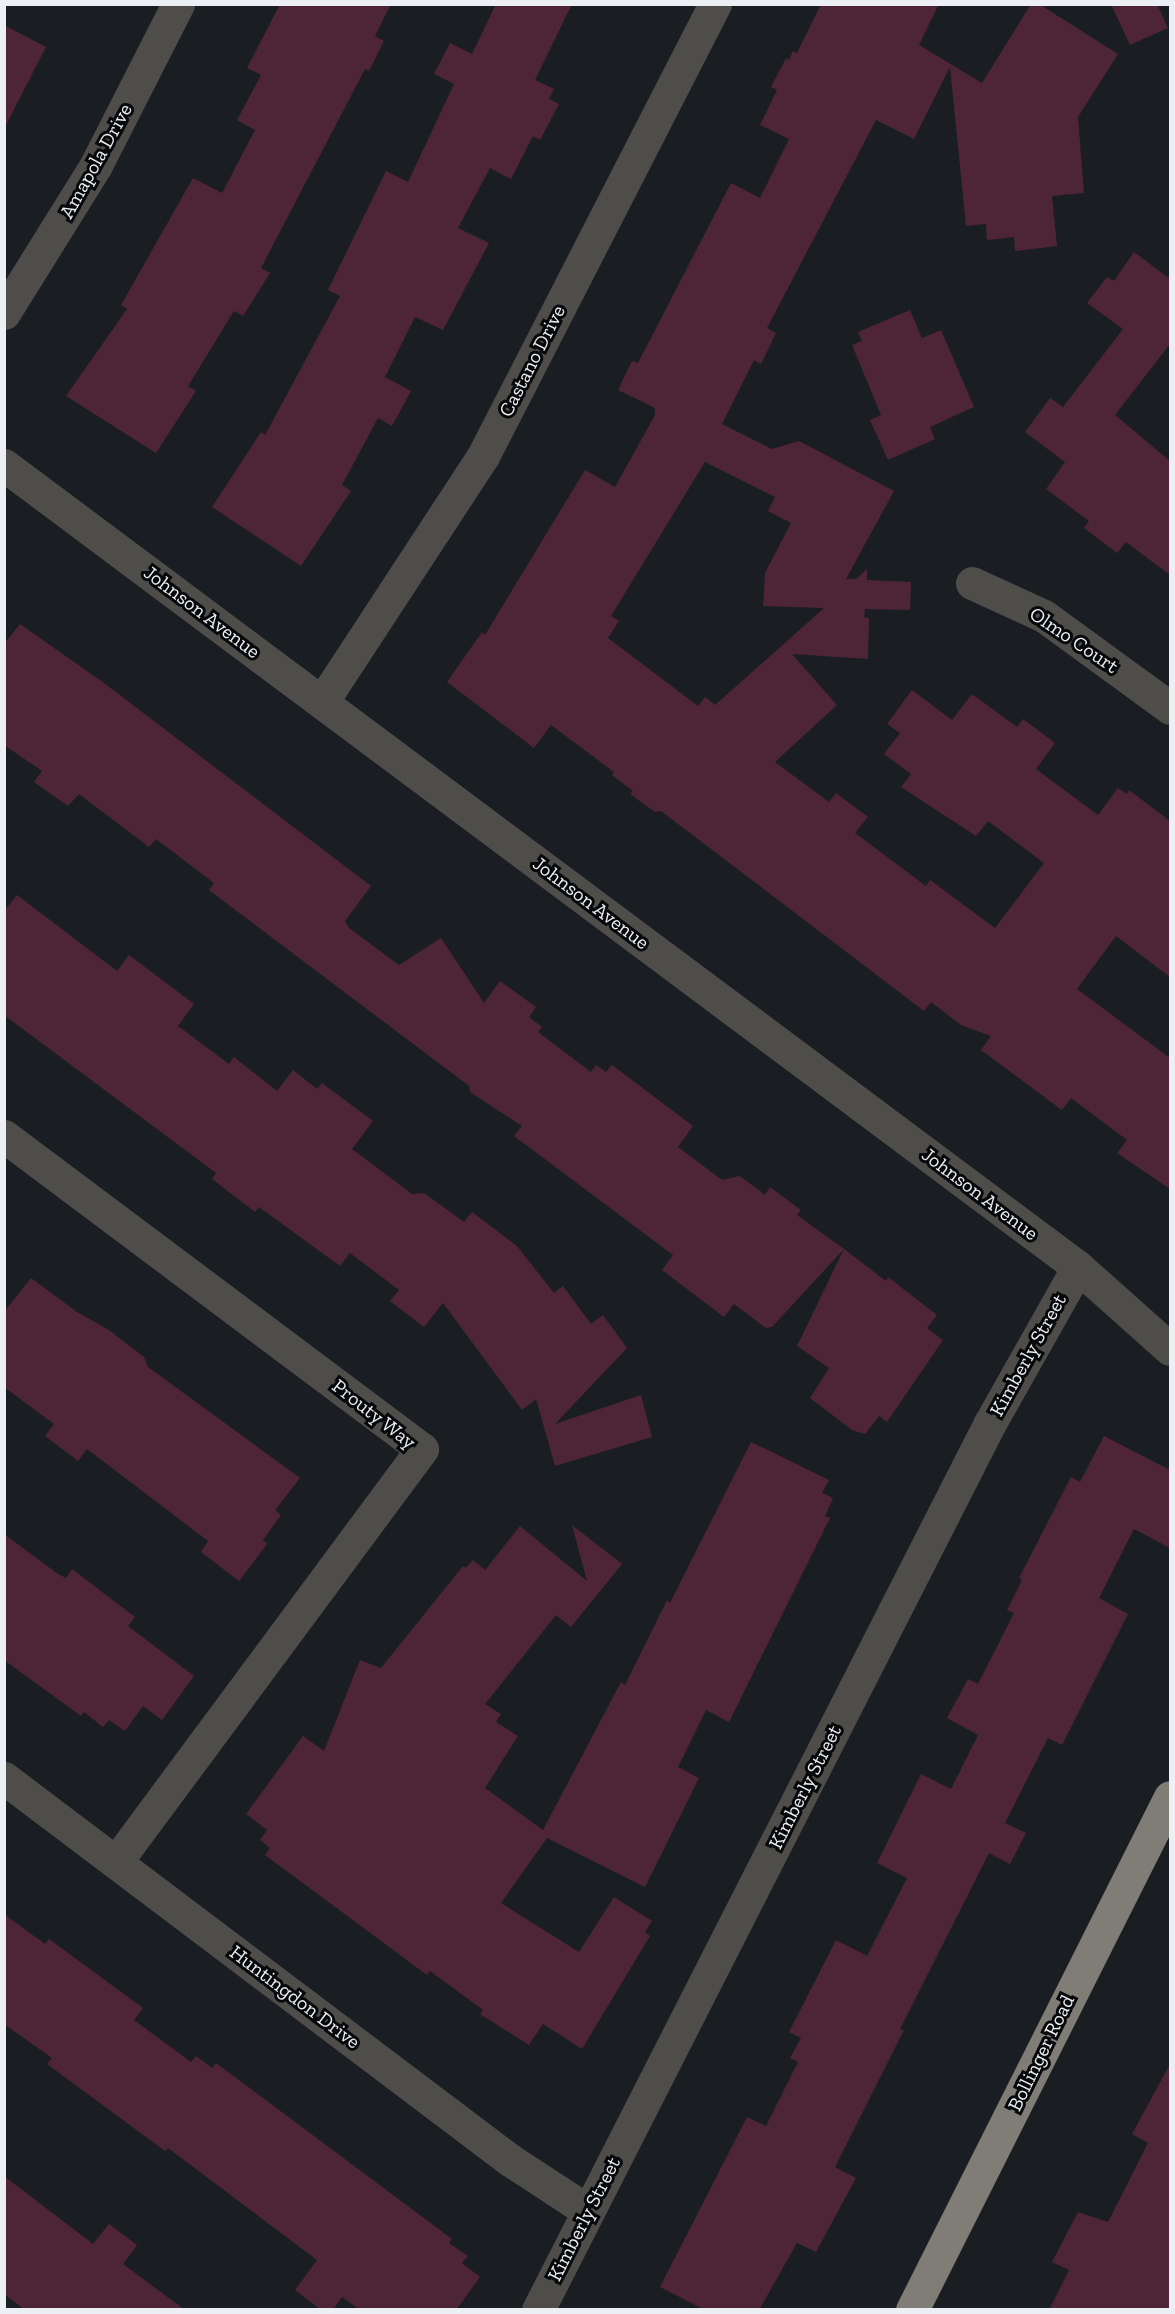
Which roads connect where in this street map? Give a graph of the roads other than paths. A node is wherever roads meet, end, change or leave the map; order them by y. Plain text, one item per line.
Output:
1 (178, 4) edge
2 (715, 4) edge
3 (4, 313) edge
4 (4, 465) edge
5 (972, 583) dead end
6 (322, 702) junction
7 (1170, 708) edge
8 (4, 1136) edge
9 (1078, 1267) junction
10 (1170, 1349) edge
11 (4, 1778) edge
12 (1170, 1797) edge
13 (116, 1862) junction
14 (588, 2211) junction
15 (537, 2310) edge
16 (912, 2310) edge

1 - 3 street, Amapola Drive
2 - 6 street, Castano Drive
4 - 6 street, Johnson Avenue
5 - 7 street, Olmo Court
6 - 9 street, Johnson Avenue
8 - 13 street, Prouty Way
9 - 10 street, Johnson Avenue
9 - 14 street, Kimberly Street
11 - 13 street, Huntingdon Drive
12 - 16 main road, Bollinger Road
13 - 14 street, Huntingdon Drive
14 - 15 street, Kimberly Street

